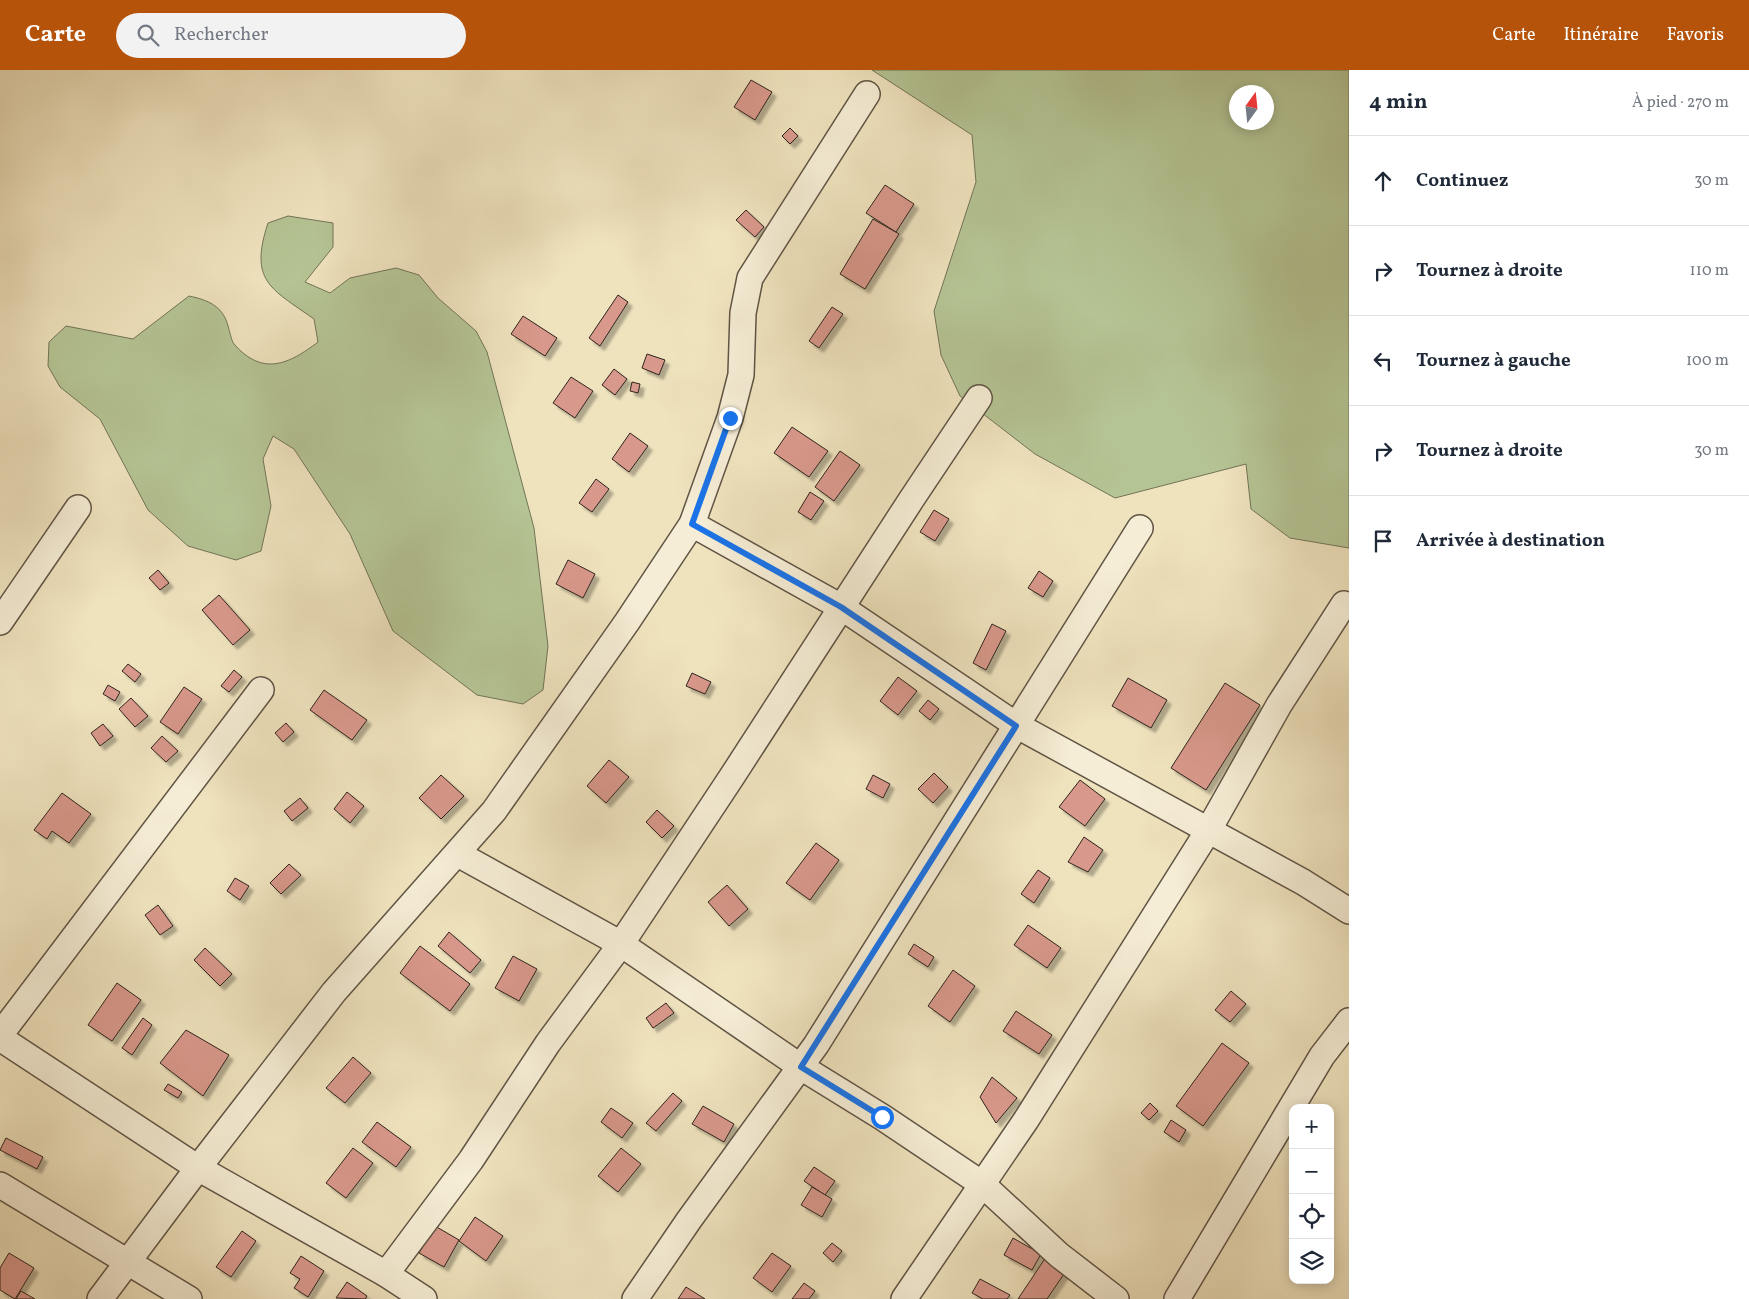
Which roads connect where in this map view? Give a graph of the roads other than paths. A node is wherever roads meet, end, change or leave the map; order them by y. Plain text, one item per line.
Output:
1 (868, 94) dead end
2 (979, 398) dead end
3 (78, 508) dead end
4 (692, 524) junction
5 (1140, 528) dead end
6 (1344, 604) dead end
7 (841, 607) junction
8 (0, 622) edge
9 (261, 690) dead end
10 (1016, 726) junction
11 (1208, 831) junction
12 (458, 854) junction
13 (1349, 911) edge
14 (621, 944) junction
15 (1349, 1021) edge
16 (0, 1037) edge
17 (801, 1067) junction
18 (198, 1168) junction
19 (982, 1184) junction
20 (0, 1185) edge
21 (128, 1261) junction
22 (386, 1274) junction
23 (100, 1299) edge
24 (189, 1299) edge
25 (424, 1299) edge
26 (634, 1299) edge
27 (904, 1299) edge
28 (1116, 1299) edge
29 (1177, 1299) edge

1 - 4 street
2 - 7 street
3 - 8 street
4 - 7 street
4 - 12 street
5 - 10 street
6 - 11 street
7 - 10 street
7 - 14 street
9 - 16 street
10 - 11 street
10 - 17 street
11 - 13 street
11 - 19 street
12 - 14 street
12 - 18 street
14 - 17 street
14 - 22 street
15 - 29 street
16 - 18 street
17 - 19 street
17 - 26 street
18 - 21 street
18 - 22 street
19 - 27 street
19 - 28 street
20 - 21 street
21 - 23 street
21 - 24 street
22 - 25 street

